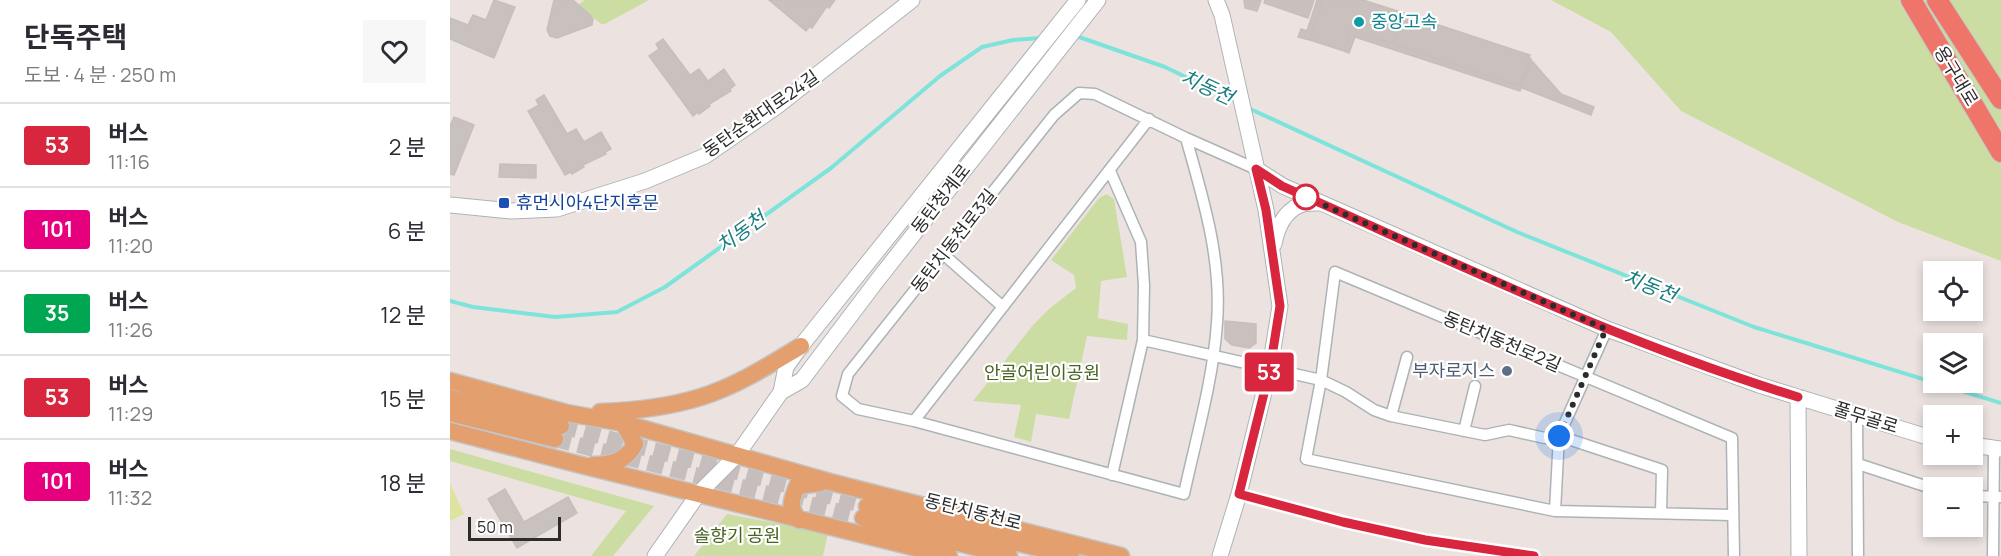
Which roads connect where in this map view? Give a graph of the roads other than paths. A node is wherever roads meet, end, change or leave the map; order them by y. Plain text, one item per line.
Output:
1 (912, 0) edge
2 (1078, 0) edge
3 (1098, 0) edge
4 (1216, 0) edge
5 (1911, 0) edge
6 (1937, 0) edge
7 (2001, 99) edge
8 (1149, 119) junction
9 (1186, 138) junction
10 (2001, 152) edge
11 (1254, 162) junction
12 (1110, 171) junction
13 (1319, 203) junction
14 (450, 205) edge
15 (1272, 250) junction
16 (943, 254) junction
17 (1003, 308) junction
18 (1606, 329) junction
19 (1143, 340) junction
20 (801, 346) junction
21 (1214, 357) junction
22 (1407, 357) dead end
23 (1270, 369) junction
24 (1585, 376) junction
25 (1321, 380) junction
26 (450, 381) edge
27 (1475, 386) dead end
28 (781, 392) junction
29 (1798, 397) junction
30 (450, 398) edge
31 (450, 413) edge
32 (1391, 416) junction
33 (1857, 416) junction
34 (914, 421) junction
35 (623, 423) junction
36 (561, 426) junction
37 (1464, 430) junction
38 (450, 431) edge
39 (1559, 436) junction
40 (1923, 436) edge
41 (1997, 449) edge
42 (737, 455) junction
43 (1858, 464) junction
44 (580, 465) junction
45 (1112, 475) junction
46 (830, 482) junction
47 (1923, 485) edge
48 (699, 493) junction
49 (1239, 494) junction
50 (1997, 497) edge
51 (1555, 511) junction
52 (1661, 513) junction
53 (1734, 515) junction
54 (799, 520) junction
55 (655, 556) edge
56 (949, 556) edge
57 (1009, 556) edge
58 (1071, 556) edge
59 (1121, 556) edge
60 (1220, 556) edge
61 (1534, 556) edge
62 (1734, 556) edge
63 (1799, 556) edge
64 (1858, 556) edge
65 (1994, 556) edge

1 - 14 street, 동탄순환대로24길
2 - 20 street, 동탄청계로
3 - 28 street, 동탄청계로
4 - 11 street
5 - 10 highway, 용구대로
6 - 7 highway, 용구대로
8 - 9 street, 동탄치동천로3길
8 - 12 street
8 - 16 street, 동탄치동천로3길
9 - 11 street, 동탄치동천로3길
9 - 21 street, 동탄치동천로3길
11 - 13 street, 풀무골로
11 - 15 street
12 - 17 street
12 - 19 street
13 - 15 street
13 - 18 street, 풀무골로
15 - 23 street
16 - 17 street
16 - 34 street, 동탄치동천로3길
17 - 34 street
18 - 24 street
18 - 29 street, 풀무골로
19 - 21 street
19 - 45 street
20 - 28 street, 동탄청계로
20 - 36 main road
21 - 23 street
21 - 45 street, 동탄치동천로3길
22 - 32 street
23 - 25 street
23 - 49 street
24 - 25 street, 동탄치동천로2길
24 - 39 street
24 - 53 street, 동탄치동천로2길
25 - 32 street
25 - 51 street, 동탄치동천로2길
26 - 36 main road
27 - 37 street
28 - 42 street, 동탄청계로
29 - 33 street, 풀무골로
29 - 63 street
30 - 36 main road
31 - 36 main road
32 - 37 street
33 - 40 street, 풀무골로
33 - 43 street
34 - 45 street, 동탄치동천로3길
35 - 36 main road
35 - 42 main road
35 - 44 main road
37 - 39 street
38 - 44 main road
39 - 51 street
39 - 52 street
41 - 50 street
42 - 46 main road
42 - 48 street, 동탄청계로
43 - 47 street
43 - 64 street
44 - 48 main road
46 - 54 main road
46 - 59 main road
48 - 54 main road
48 - 55 street, 동탄청계로
49 - 60 street
49 - 61 street
50 - 65 street
51 - 52 street, 동탄치동천로2길
52 - 53 street, 동탄치동천로2길
53 - 62 street, 동탄치동천로2길
54 - 56 main road
57 - 58 main road, 동탄치동천로

